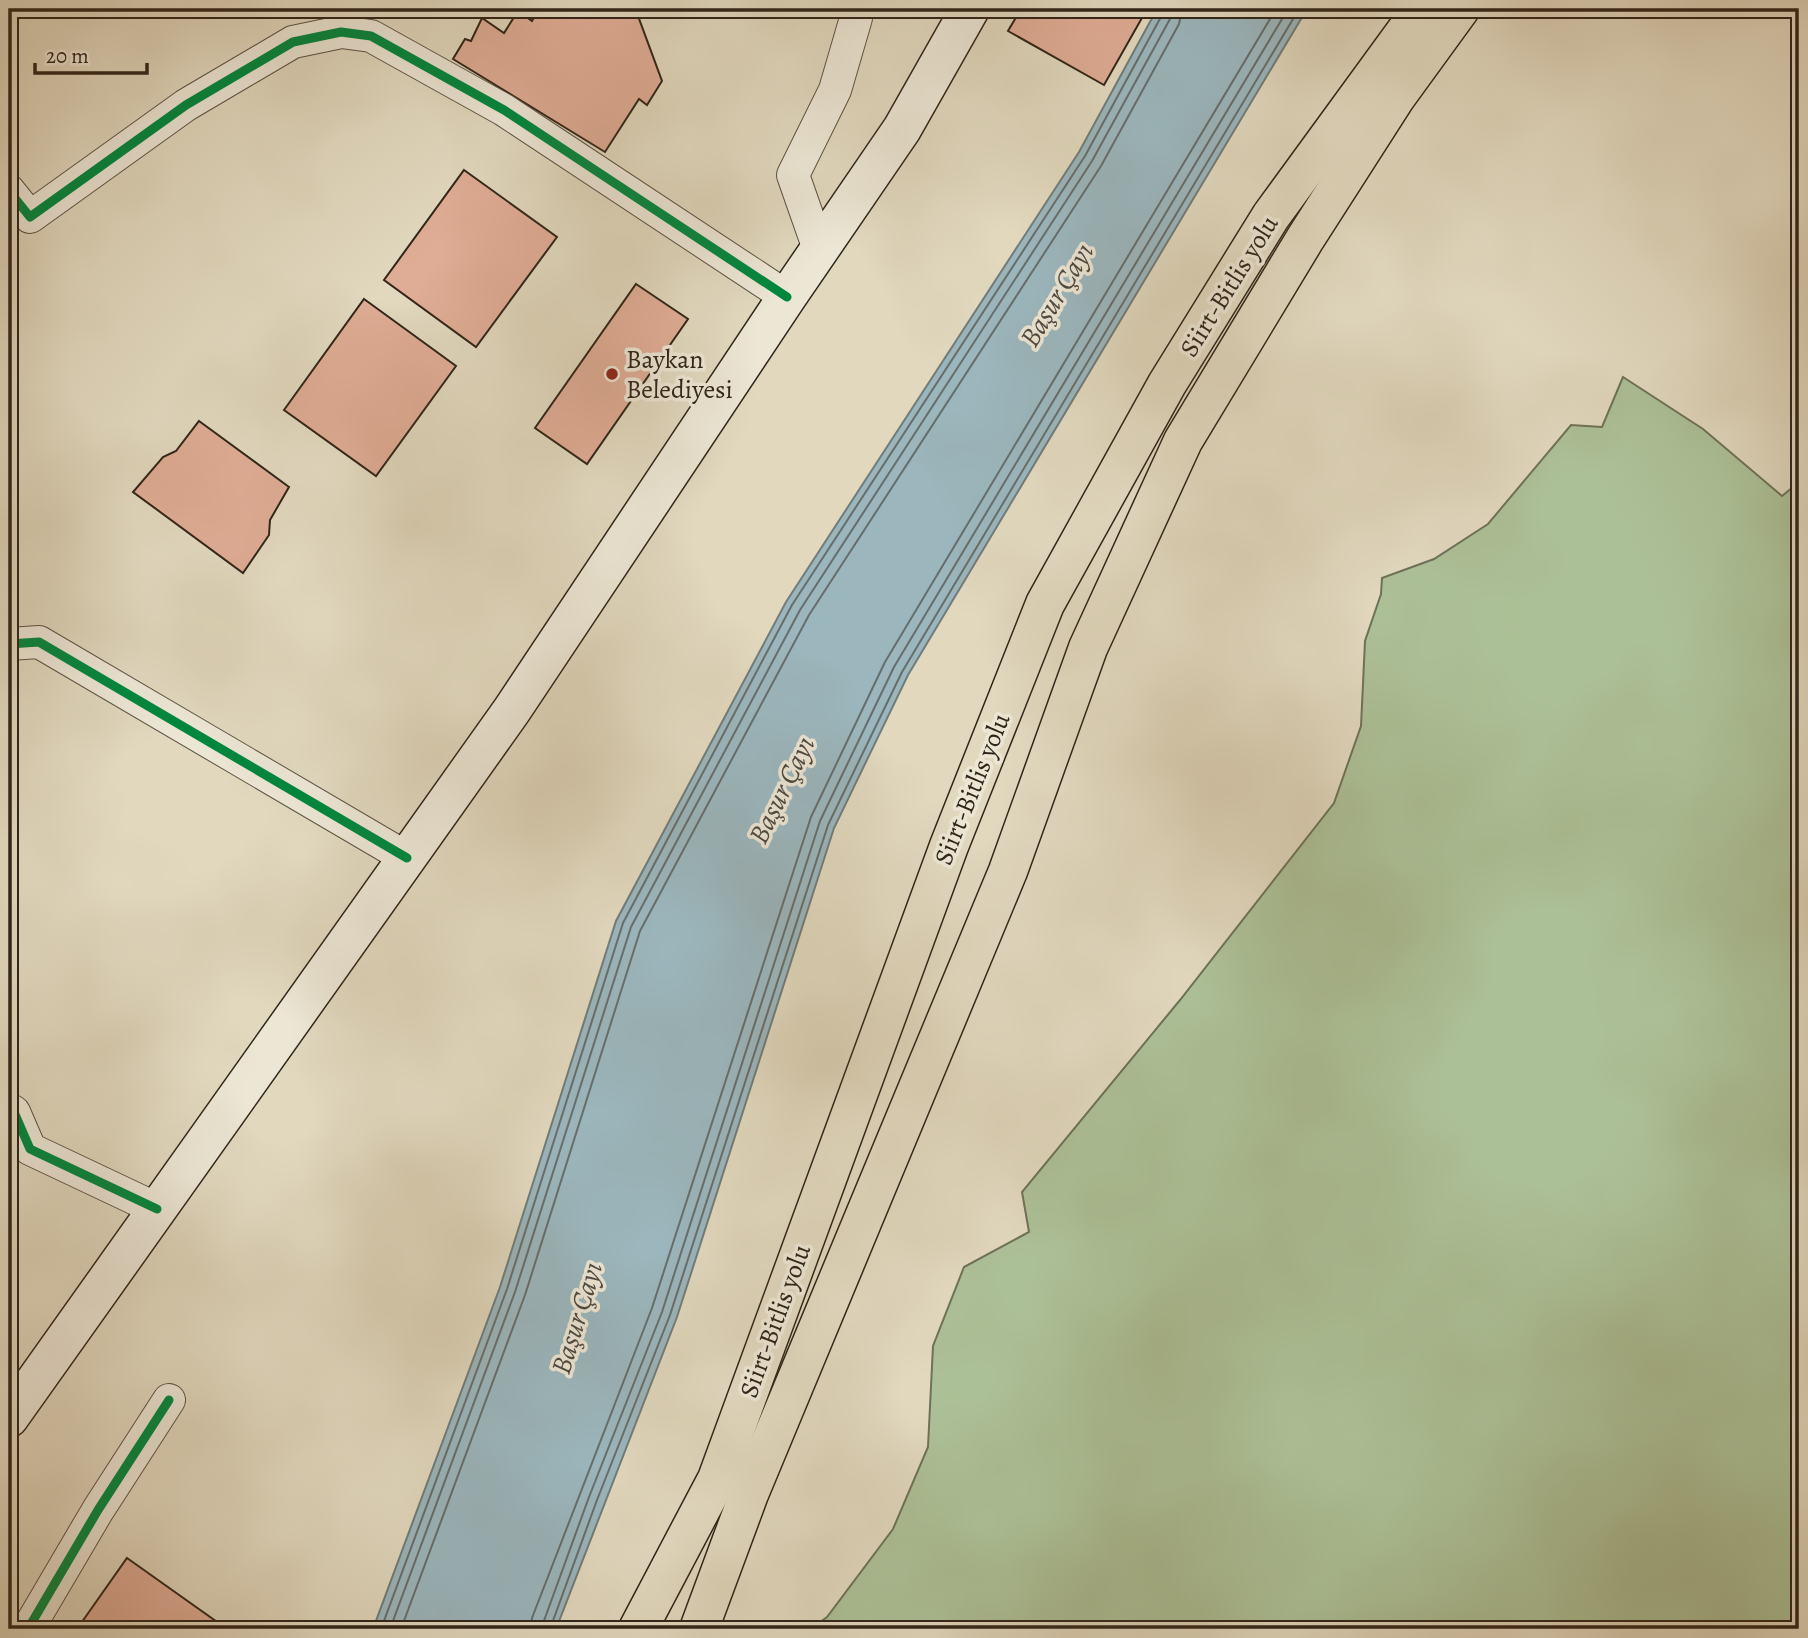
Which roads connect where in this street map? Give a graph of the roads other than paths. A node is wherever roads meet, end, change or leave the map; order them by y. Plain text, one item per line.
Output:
1 (856, 9) edge
2 (970, 9) edge
3 (1422, 9) edge
4 (1460, 9) edge
5 (9, 191) edge
6 (820, 252) junction
7 (787, 297) junction
8 (9, 644) edge
9 (407, 858) junction
10 (9, 1109) edge
11 (157, 1209) junction
12 (169, 1400) dead end
13 (9, 1418) edge
14 (28, 1629) edge
15 (638, 1629) edge
16 (699, 1629) edge

1 - 6 street
2 - 6 main road
3 - 15 highway, Siirt-Bitlis yolu
4 - 16 highway, Siirt-Bitlis yolu
5 - 7 street
6 - 7 main road
7 - 9 main road
8 - 9 street
9 - 11 main road
10 - 11 street
11 - 13 main road
12 - 14 street

